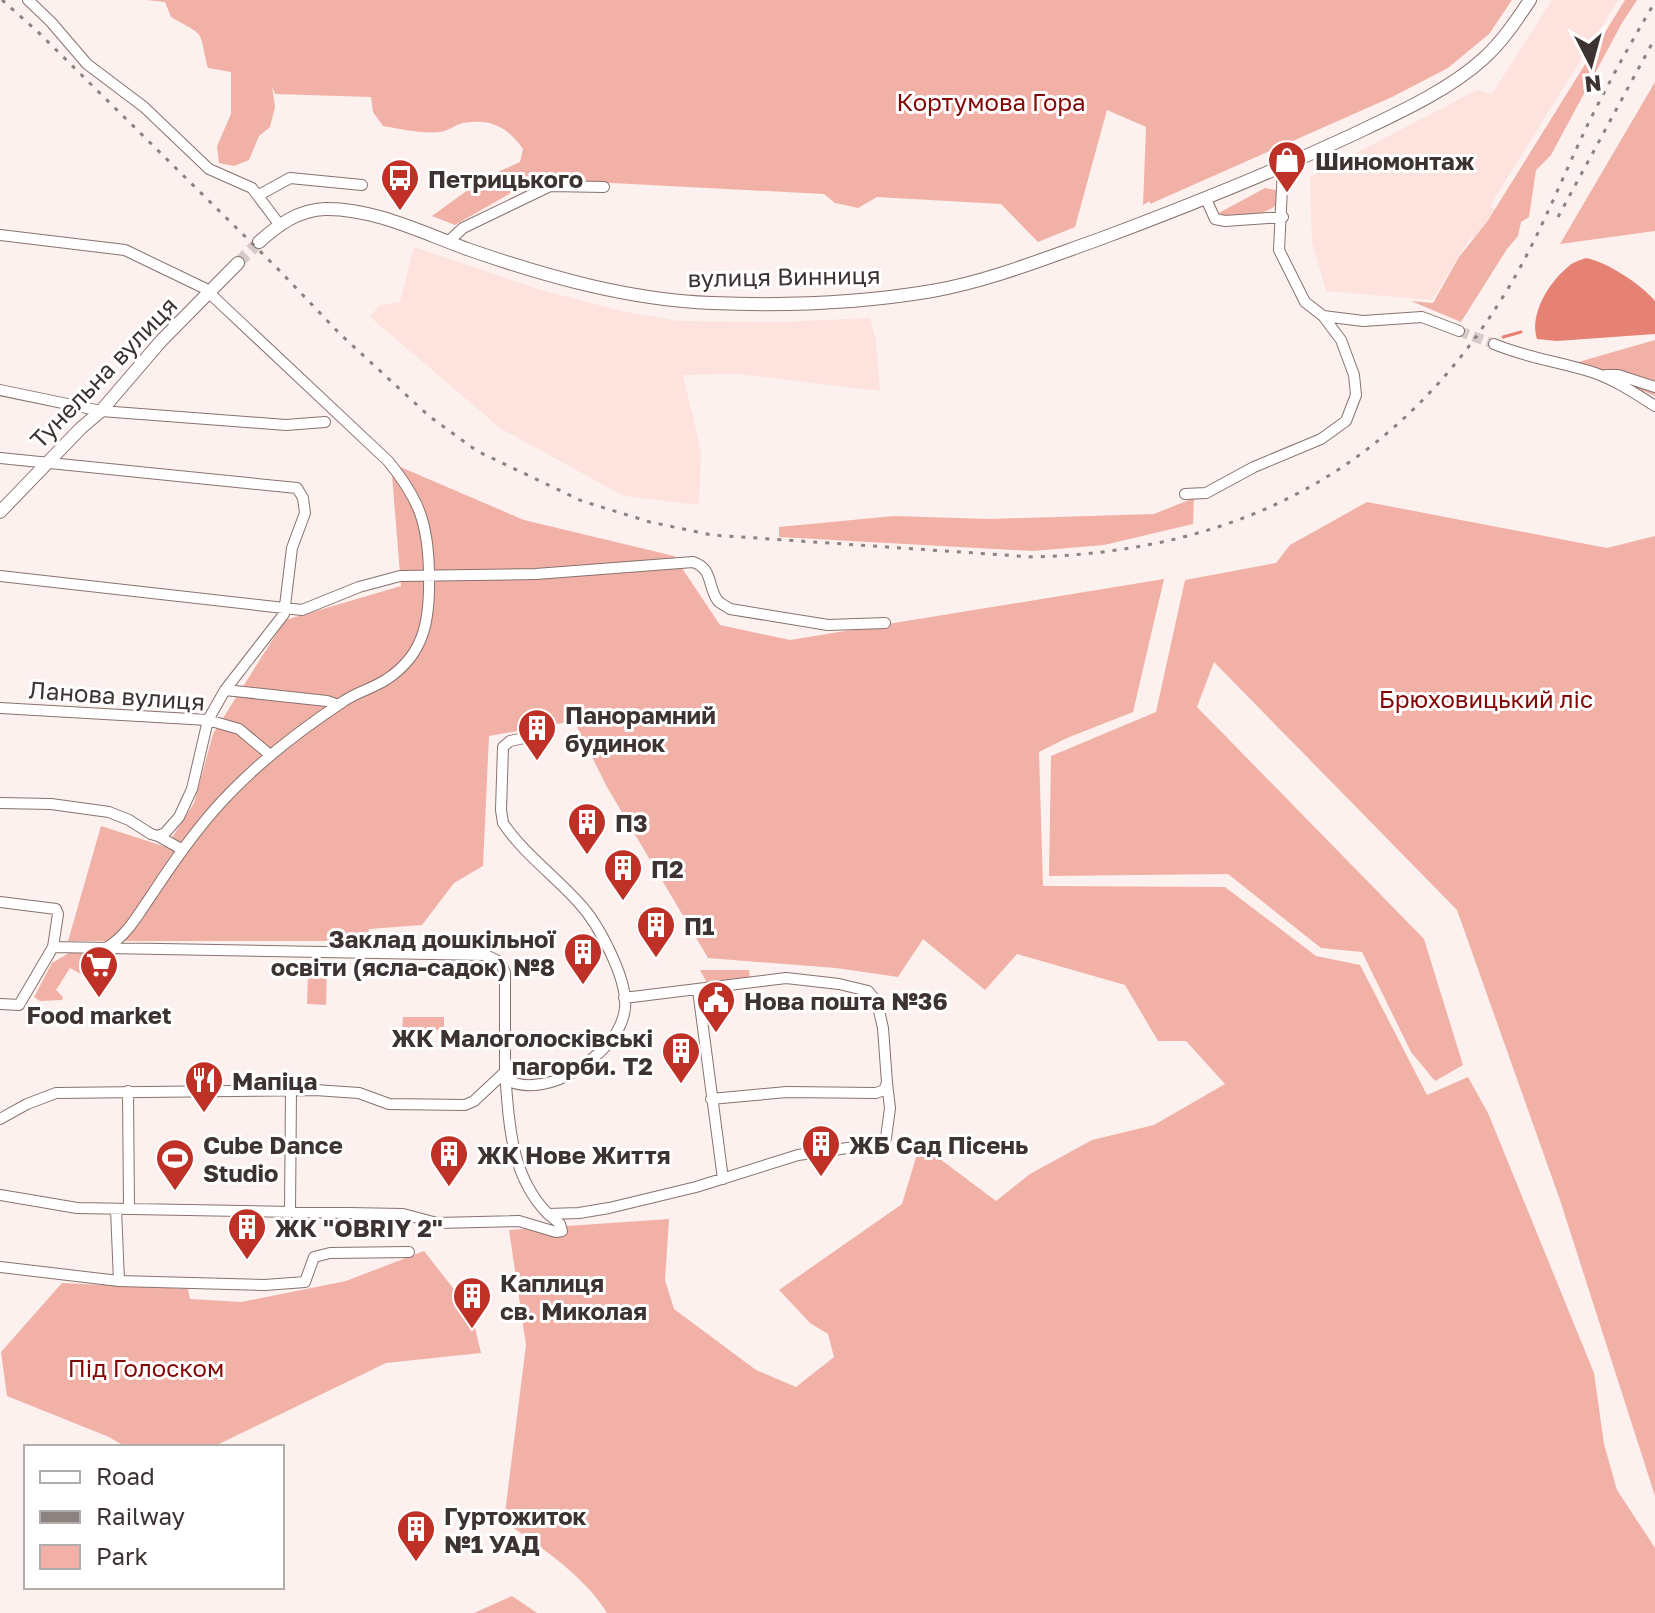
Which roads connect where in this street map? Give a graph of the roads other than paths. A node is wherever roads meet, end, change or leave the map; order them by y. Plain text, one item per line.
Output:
1 (28, 0) edge
2 (1530, 0) edge
3 (1283, 167) junction
4 (362, 185) dead end
5 (604, 187) dead end
6 (259, 195) junction
7 (1206, 199) junction
8 (1283, 217) junction
9 (279, 224) junction
10 (0, 235) edge
11 (259, 242) tunnel mouth
12 (448, 242) junction
13 (238, 263) tunnel mouth
14 (210, 292) junction
15 (1323, 316) junction
16 (1459, 331) tunnel mouth
17 (1494, 344) tunnel mouth
18 (1597, 374) junction
19 (1655, 387) edge
20 (0, 390) edge
21 (1655, 406) edge
22 (101, 411) junction
23 (325, 422) dead end
24 (0, 458) edge
25 (47, 463) junction
26 (1185, 494) dead end
27 (0, 512) edge
28 (0, 576) edge
29 (429, 577) junction
30 (285, 610) junction
31 (885, 623) dead end
32 (225, 690) junction
33 (338, 705) junction
34 (0, 708) edge
35 (208, 720) junction
36 (548, 733) dead end
37 (269, 754) junction
38 (0, 803) edge
39 (158, 836) junction
40 (183, 850) junction
41 (0, 902) edge
42 (53, 947) junction
43 (106, 948) junction
44 (698, 990) junction
45 (624, 998) junction
46 (0, 1004) edge
47 (505, 1072) junction
48 (887, 1083) junction
49 (291, 1090) junction
50 (128, 1091) junction
51 (711, 1099) junction
52 (0, 1119) edge
53 (723, 1179) junction
54 (0, 1195) edge
55 (116, 1209) junction
56 (129, 1209) junction
57 (290, 1212) junction
58 (548, 1214) junction
59 (409, 1252) dead end
60 (0, 1267) edge
61 (119, 1281) junction

1 - 6 street
2 - 3 main road, вулиця Винниця
3 - 7 main road, вулиця Винниця
3 - 8 street
4 - 6 street
5 - 12 street
6 - 9 street
7 - 8 street
7 - 12 main road, вулиця Винниця
8 - 15 street
9 - 11 main road
9 - 12 main road, вулиця Винниця
10 - 14 street
13 - 14 main road, Тунельна вулиця
14 - 22 main road, Тунельна вулиця
14 - 29 street
15 - 16 street
15 - 26 street
17 - 18 street
18 - 19 street
18 - 21 street
20 - 22 street
22 - 23 street
22 - 25 main road, Тунельна вулиця
24 - 25 street
25 - 27 main road, Тунельна вулиця
25 - 30 street
28 - 30 street
29 - 30 street
29 - 31 street
29 - 33 street
30 - 32 street
32 - 33 street
32 - 35 street
33 - 37 street
34 - 35 street, Ланова вулиця
35 - 37 street, Ланова вулиця
35 - 39 street
36 - 45 street
37 - 40 street
38 - 39 street
39 - 40 street
40 - 43 street
41 - 42 street
42 - 43 street
42 - 46 street
43 - 47 street
44 - 45 street
44 - 48 street
44 - 51 street
45 - 47 street
47 - 49 street
47 - 58 street
48 - 51 street
48 - 53 street
49 - 50 street
49 - 57 street
50 - 52 street
50 - 56 street
51 - 53 street
53 - 58 street
54 - 55 street
55 - 56 street
55 - 61 street
56 - 57 street
57 - 58 street
59 - 61 street
60 - 61 street

